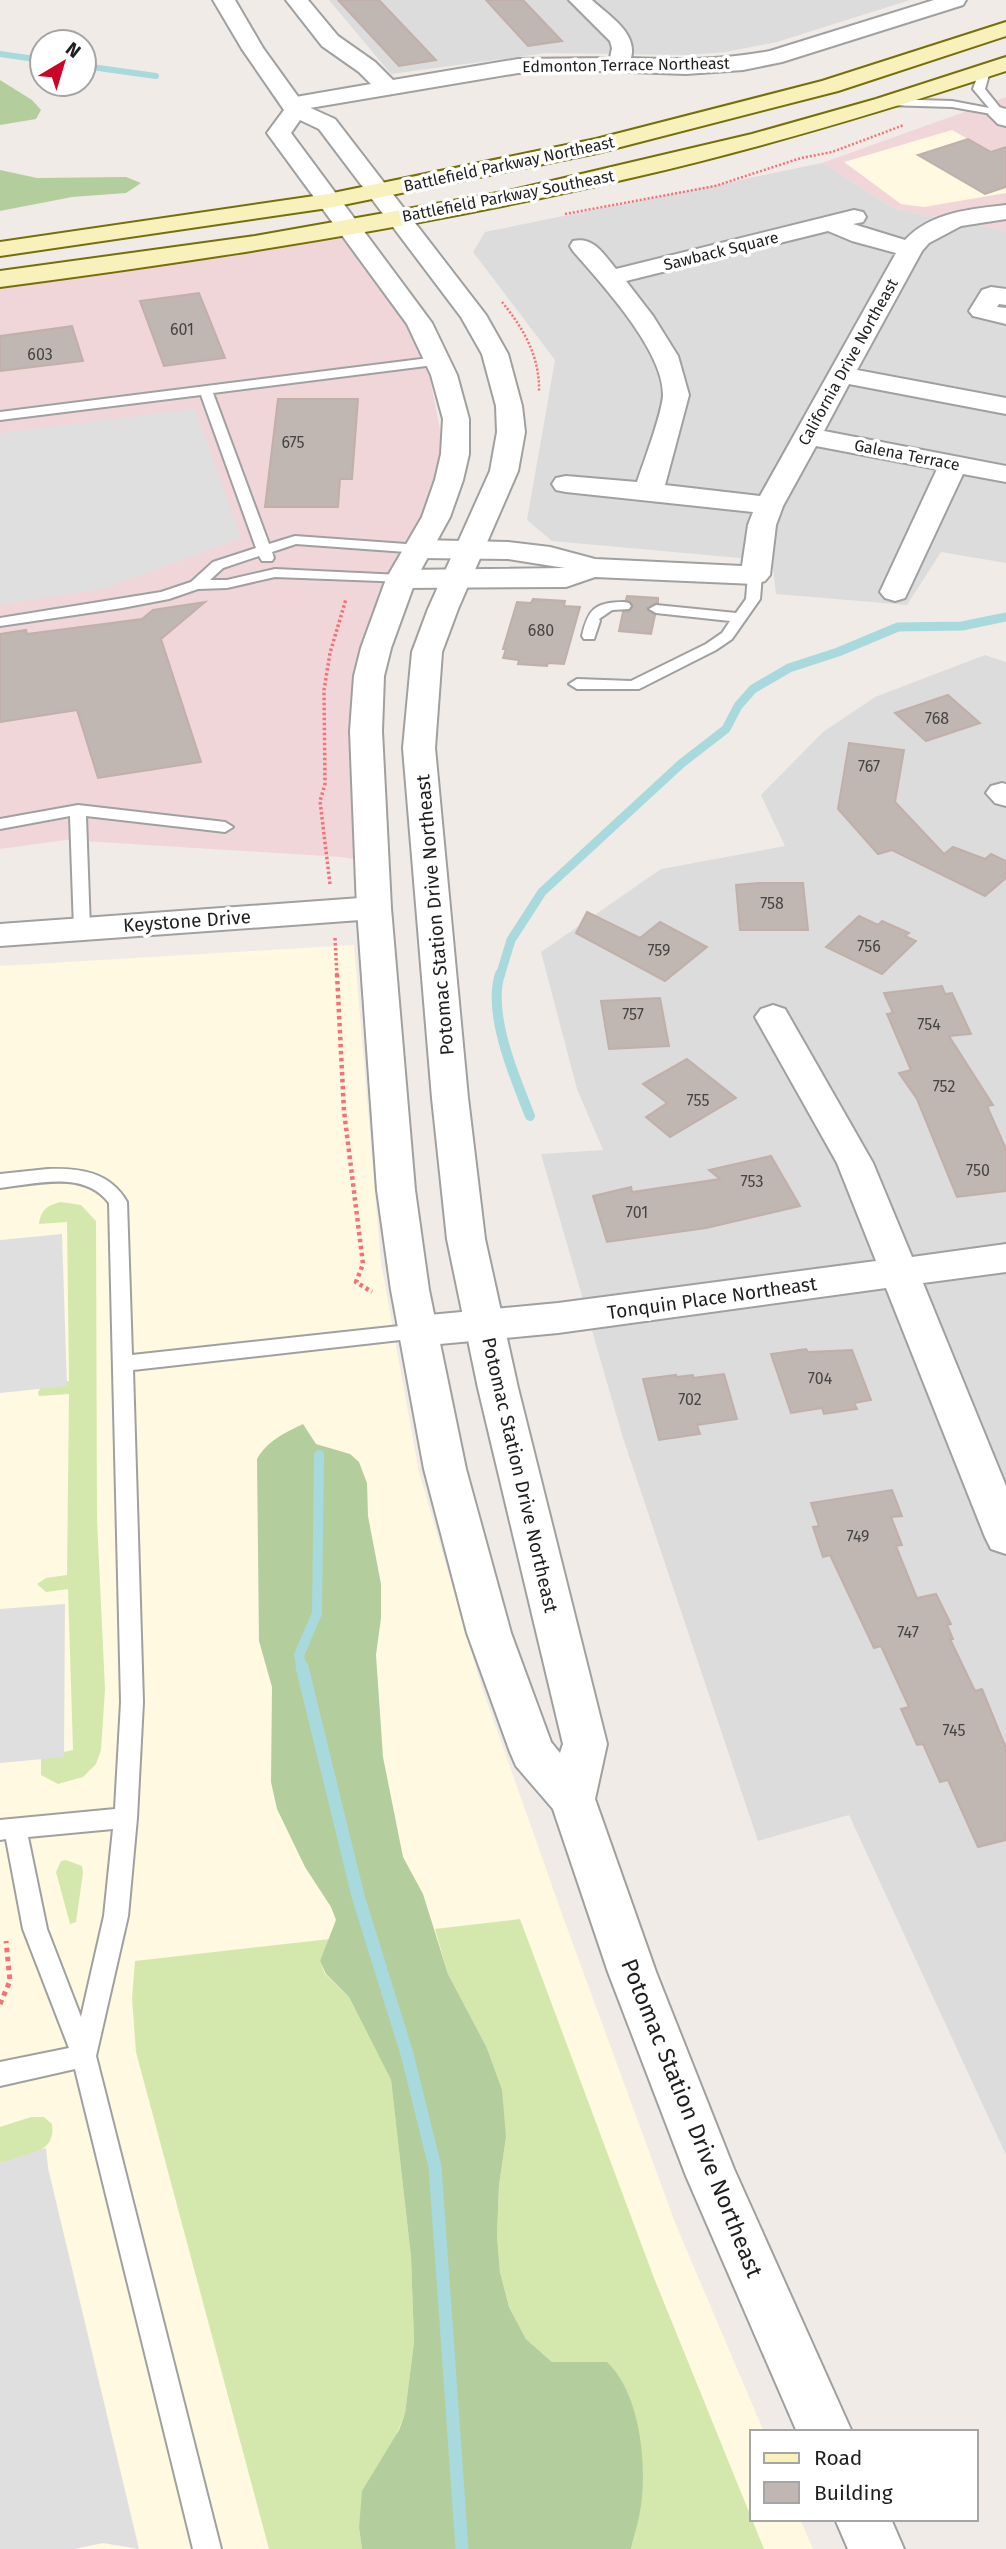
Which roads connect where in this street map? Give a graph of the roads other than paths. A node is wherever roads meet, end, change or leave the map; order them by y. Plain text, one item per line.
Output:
1 (224, 0) edge
2 (297, 0) edge
3 (580, 0) edge
4 (955, 0) edge
5 (904, 7) edge
6 (1006, 29) edge
7 (619, 64) junction
8 (995, 67) edge
9 (387, 87) junction
10 (885, 102) junction
11 (294, 107) junction
12 (1003, 117) edge
13 (378, 191) junction
14 (328, 201) junction
15 (1006, 212) edge
16 (397, 218) junction
17 (347, 227) junction
18 (582, 246) dead end
19 (911, 248) junction
20 (0, 249) edge
21 (610, 278) junction
22 (0, 279) edge
23 (1006, 297) edge
24 (1006, 316) edge
25 (437, 361) junction
26 (841, 375) junction
27 (206, 391) junction
28 (1006, 406) edge
29 (0, 416) edge
30 (808, 436) junction
31 (954, 463) junction
32 (1006, 474) edge
33 (566, 484) dead end
34 (649, 491) junction
35 (769, 506) junction
36 (263, 548) junction
37 (410, 564) junction
38 (464, 565) junction
39 (275, 573) junction
40 (755, 575) junction
41 (196, 585) junction
42 (895, 592) dead end
43 (624, 606) dead end
44 (656, 609) dead end
45 (741, 618) junction
46 (0, 622) edge
47 (592, 624) dead end
48 (577, 684) dead end
49 (78, 810) junction
50 (0, 824) edge
51 (225, 827) dead end
52 (374, 908) junction
53 (82, 929) junction
54 (0, 935) edge
55 (773, 1017) dead end
56 (0, 1181) edge
57 (1006, 1258) edge
58 (899, 1273) junction
59 (484, 1325) junction
60 (418, 1331) junction
61 (121, 1364) junction
62 (1006, 1537) edge
63 (572, 1799) junction
64 (126, 1818) junction
65 (8, 1829) edge
66 (84, 2056) junction
67 (0, 2074) edge
68 (824, 2430) edge
69 (864, 2521) edge
70 (206, 2549) edge
71 (876, 2549) edge

1 - 11 street, Potomac Station Drive Northeast
2 - 9 street
3 - 7 street
4 - 5 street, Edmonton Terrace Northeast
5 - 7 street, Edmonton Terrace Northeast
6 - 13 main road, Battlefield Parkway Northeast
7 - 9 street, Edmonton Terrace Northeast
8 - 10 main road, Battlefield Parkway Southeast
8 - 12 lane
9 - 11 street, Edmonton Terrace Northeast
10 - 12 lane
10 - 16 main road, Battlefield Parkway Southeast
11 - 13 street, Potomac Station Drive Northeast
11 - 14 street, Potomac Station Drive Northeast
13 - 14 main road, Battlefield Parkway Northeast
13 - 16 street, Potomac Station Drive Northeast
14 - 17 street, Potomac Station Drive Northeast
14 - 20 main road, Battlefield Parkway Northeast
15 - 19 street, California Drive Northeast
16 - 17 main road, Battlefield Parkway Southeast
16 - 38 street, Potomac Station Drive Northeast
17 - 22 main road, Battlefield Parkway Southeast
17 - 25 street, Potomac Station Drive Northeast
18 - 21 street
19 - 21 street, Sawback Square
19 - 26 street, California Drive Northeast
21 - 34 street
23 - 24 street
25 - 27 lane
25 - 37 street, Potomac Station Drive Northeast
26 - 28 street
26 - 30 street, California Drive Northeast
27 - 29 lane
27 - 36 lane
30 - 31 street, Galena Terrace
30 - 35 street, California Drive Northeast
31 - 32 street, Galena Terrace
31 - 42 street
33 - 34 street
34 - 35 street
35 - 40 street, California Drive Northeast
36 - 37 lane
36 - 39 lane
36 - 41 lane
37 - 38 street
37 - 39 lane
37 - 52 street, Potomac Station Drive Northeast
38 - 40 street
38 - 59 street, Potomac Station Drive Northeast
39 - 41 lane
40 - 45 lane
41 - 46 lane
43 - 47 lane
44 - 45 lane
45 - 48 lane
49 - 50 lane
49 - 51 lane
49 - 53 lane
52 - 53 street, Keystone Drive
52 - 60 street, Potomac Station Drive Northeast
53 - 54 street, Keystone Drive
55 - 58 street
56 - 61 lane
57 - 58 street, Tonquin Place Northeast
58 - 59 street, Tonquin Place Northeast
58 - 62 street
59 - 60 street, Tonquin Place Northeast
59 - 63 street, Potomac Station Drive Northeast
60 - 61 lane
60 - 63 street, Potomac Station Drive Northeast
61 - 64 lane
63 - 68 street, Potomac Station Drive Northeast
64 - 65 lane
64 - 66 lane
65 - 66 lane
66 - 67 lane
66 - 70 lane
69 - 71 street

